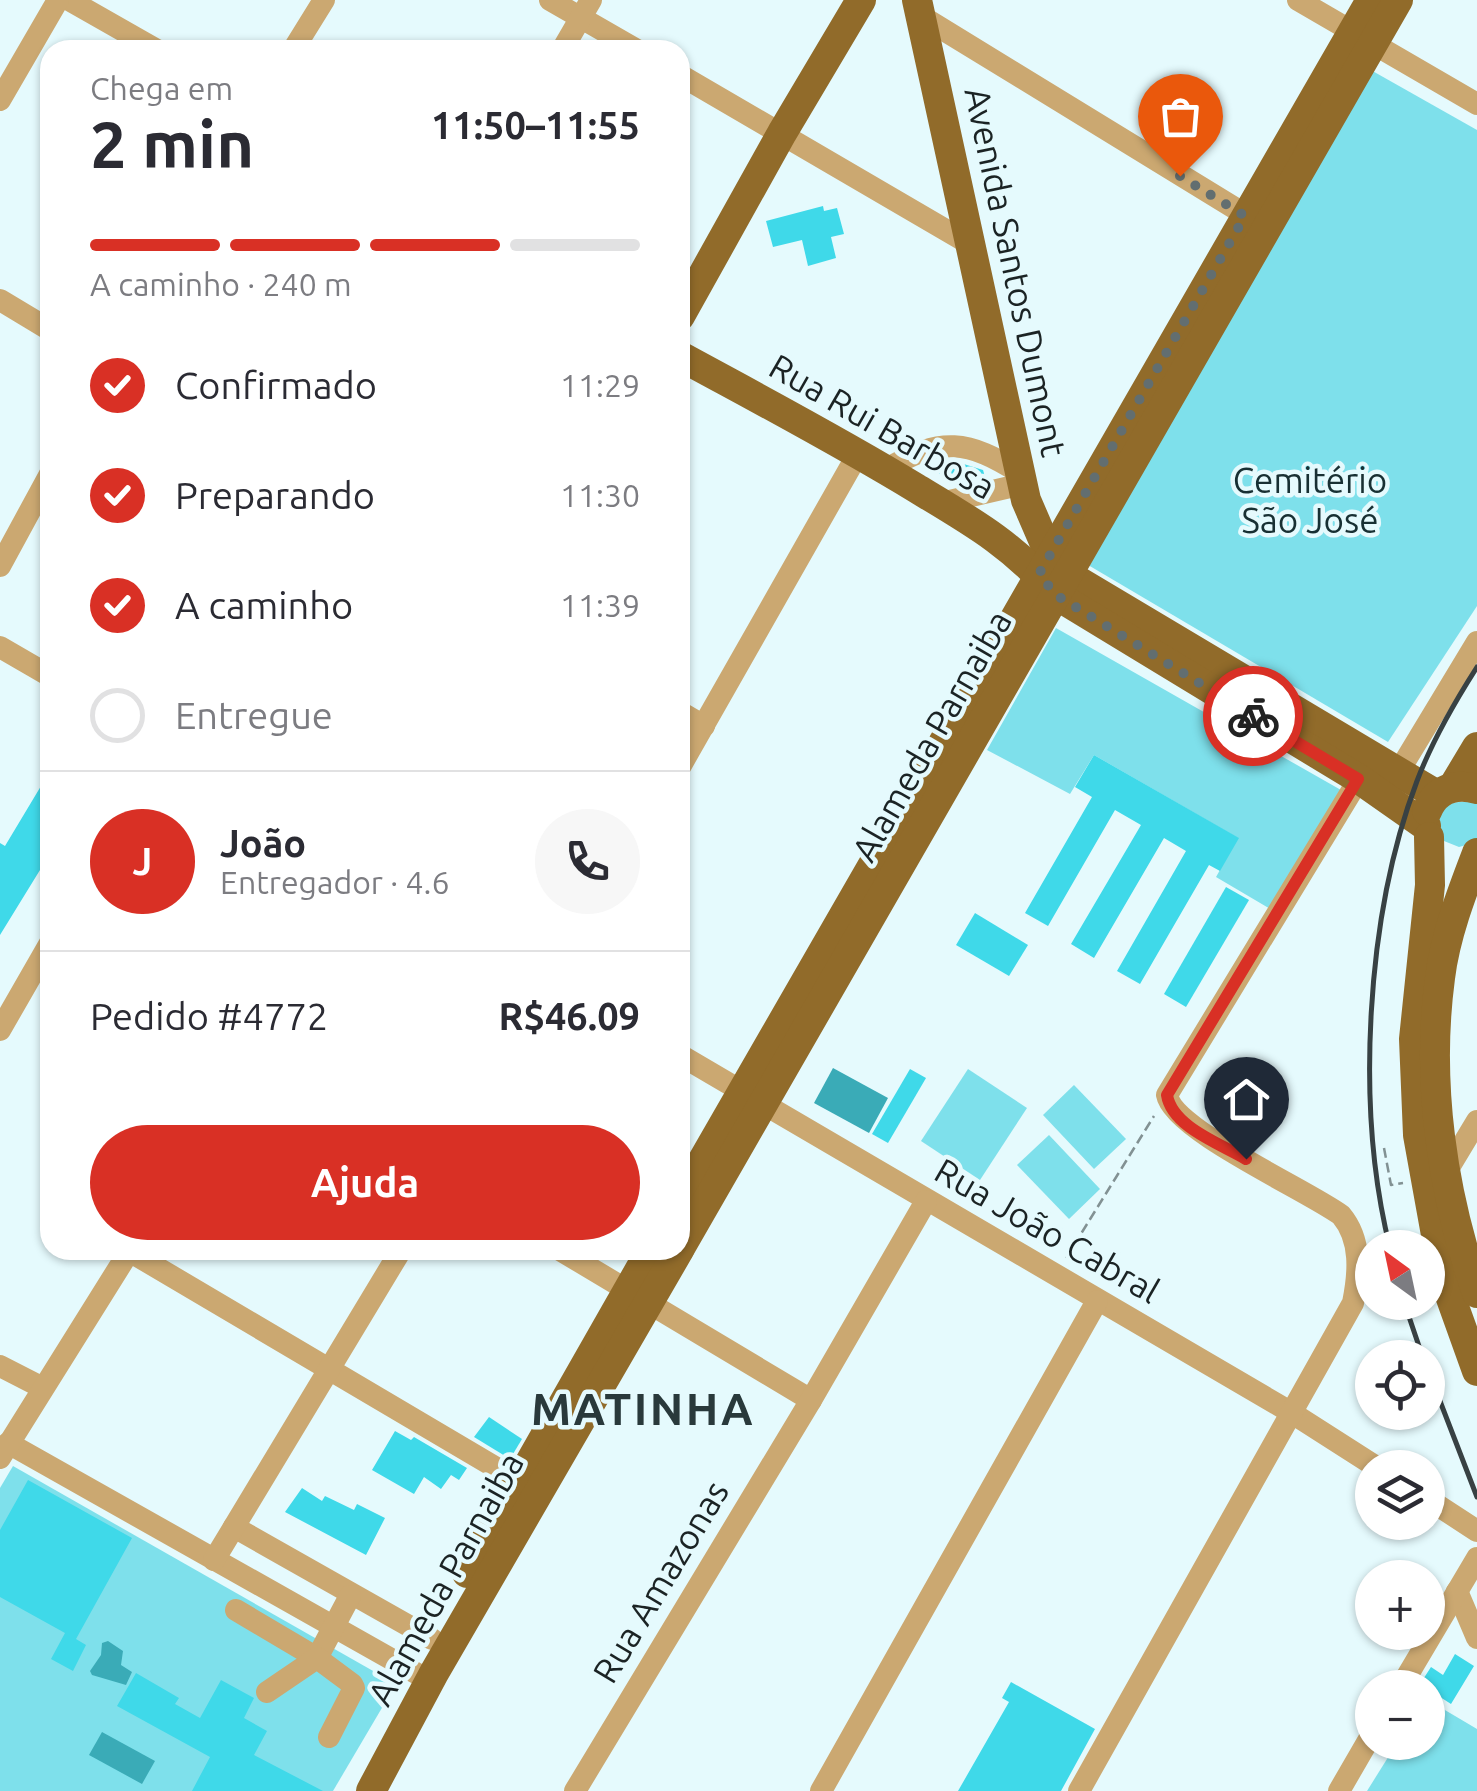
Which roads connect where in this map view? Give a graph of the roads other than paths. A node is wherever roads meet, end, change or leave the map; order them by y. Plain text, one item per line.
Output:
1 (58, 0) edge
2 (69, 0) edge
3 (324, 0) edge
4 (550, 0) edge
5 (861, 0) edge
6 (1298, 0) edge
7 (1371, 0) edge
8 (1398, 0) edge
9 (919, 8) edge
10 (586, 9) edge
11 (1363, 38) junction
12 (139, 40) edge
13 (299, 40) edge
14 (568, 40) edge
15 (625, 40) edge
16 (690, 81) edge
17 (0, 100) edge
18 (1477, 104) edge
19 (782, 133) junction
20 (1256, 222) junction
21 (968, 243) junction
22 (690, 298) edge
23 (0, 300) edge
24 (40, 324) edge
25 (690, 361) edge
26 (858, 452) junction
27 (886, 469) junction
28 (1023, 486) junction
29 (40, 492) edge
30 (941, 503) junction
31 (986, 530) junction
32 (0, 566) edge
33 (1053, 575) junction
34 (1477, 642) edge
35 (0, 646) edge
36 (40, 670) edge
37 (1256, 702) junction
38 (690, 718) edge
39 (704, 726) junction
40 (1477, 747) edge
41 (690, 750) edge
42 (1400, 770) junction
43 (1358, 779) junction
44 (1456, 790) edge
45 (1428, 832) junction
46 (1477, 853) edge
47 (40, 961) edge
48 (0, 1030) edge
49 (690, 1061) edge
50 (753, 1098) junction
51 (1477, 1121) edge
52 (1445, 1174) junction
53 (690, 1186) edge
54 (926, 1201) junction
55 (690, 1227) edge
56 (124, 1260) edge
57 (146, 1260) edge
58 (395, 1260) edge
59 (577, 1260) edge
60 (648, 1260) edge
61 (669, 1260) edge
62 (1477, 1293) edge
63 (638, 1296) junction
64 (1096, 1301) junction
65 (0, 1366) edge
66 (330, 1372) junction
67 (1477, 1372) edge
68 (43, 1388) junction
69 (811, 1400) junction
70 (1292, 1413) junction
71 (4, 1451) edge
72 (1355, 1453) edge
73 (520, 1482) junction
74 (1445, 1510) edge
75 (234, 1527) junction
76 (1477, 1530) edge
77 (1477, 1558) edge
78 (214, 1560) junction
79 (1456, 1592) junction
80 (350, 1596) junction
81 (236, 1610) dead end
82 (334, 1628) junction
83 (1477, 1638) edge
84 (432, 1639) junction
85 (317, 1658) junction
86 (1410, 1670) edge
87 (422, 1677) junction
88 (268, 1692) dead end
89 (329, 1738) dead end
90 (1357, 1760) edge
91 (351, 1791) edge
92 (371, 1791) edge
93 (575, 1791) edge
94 (822, 1791) edge
95 (1079, 1791) edge
96 (1339, 1791) edge

1 - 17 street
2 - 12 street
3 - 13 street
4 - 10 street
5 - 19 main road
6 - 11 street
7 - 11 main road, Alameda Parnaiba
8 - 11 main road, Alameda Parnaiba
9 - 20 street
9 - 21 main road, Avenida Santos Dumont
10 - 14 street
10 - 15 street
11 - 18 street
11 - 20 main road, Alameda Parnaiba
16 - 19 street
19 - 21 street
19 - 22 main road
20 - 33 main road, Alameda Parnaiba
21 - 28 main road, Avenida Santos Dumont
23 - 24 street
25 - 26 main road, Rua Rui Barbosa
26 - 27 main road, Rua Rui Barbosa
26 - 39 street
27 - 28 street
27 - 30 main road, Rua Rui Barbosa
28 - 30 street
28 - 31 main road
28 - 33 main road, Avenida Santos Dumont
29 - 32 street
30 - 31 main road, Rua Rui Barbosa
31 - 33 main road, Rua Rui Barbosa
33 - 37 main road, Rua Rui Barbosa
33 - 50 main road, Alameda Parnaiba
34 - 42 street
35 - 36 street
37 - 42 main road, Rua Rui Barbosa
37 - 43 main road, Rua Rui Barbosa
38 - 39 street
39 - 41 street
40 - 44 main road
42 - 44 main road, Rua Rui Barbosa
43 - 45 main road, Rua Rui Barbosa
43 - 70 street
44 - 45 main road
45 - 46 main road, Rua Rui Barbosa
45 - 67 main road
46 - 52 main road
47 - 48 street
49 - 50 street, Rua João Cabral
50 - 53 main road, Alameda Parnaiba
50 - 54 street, Rua João Cabral
50 - 55 main road, Alameda Parnaiba
51 - 52 street
52 - 62 main road
54 - 64 street, Rua João Cabral
54 - 69 street, Rua Amazonas
56 - 68 street
57 - 66 street
58 - 66 street
59 - 63 street
60 - 63 main road, Alameda Parnaiba
61 - 63 main road, Alameda Parnaiba
63 - 69 street
63 - 73 main road, Alameda Parnaiba
63 - 87 main road, Alameda Parnaiba
64 - 70 street, Rua João Cabral
64 - 94 street
65 - 68 street
66 - 73 street
66 - 75 street
68 - 71 street
69 - 93 street, Rua Amazonas
70 - 72 street, Rua João Cabral
70 - 95 street
71 - 78 street
73 - 84 main road, Alameda Parnaiba
74 - 76 street
75 - 78 street
75 - 80 street
77 - 79 street
78 - 82 street
79 - 83 street
79 - 86 street
80 - 82 street
80 - 84 street
81 - 85 street
82 - 85 street
82 - 87 street
84 - 87 main road, Alameda Parnaiba
85 - 88 street
85 - 89 street
87 - 91 main road, Alameda Parnaiba
87 - 92 main road, Alameda Parnaiba
90 - 96 street

